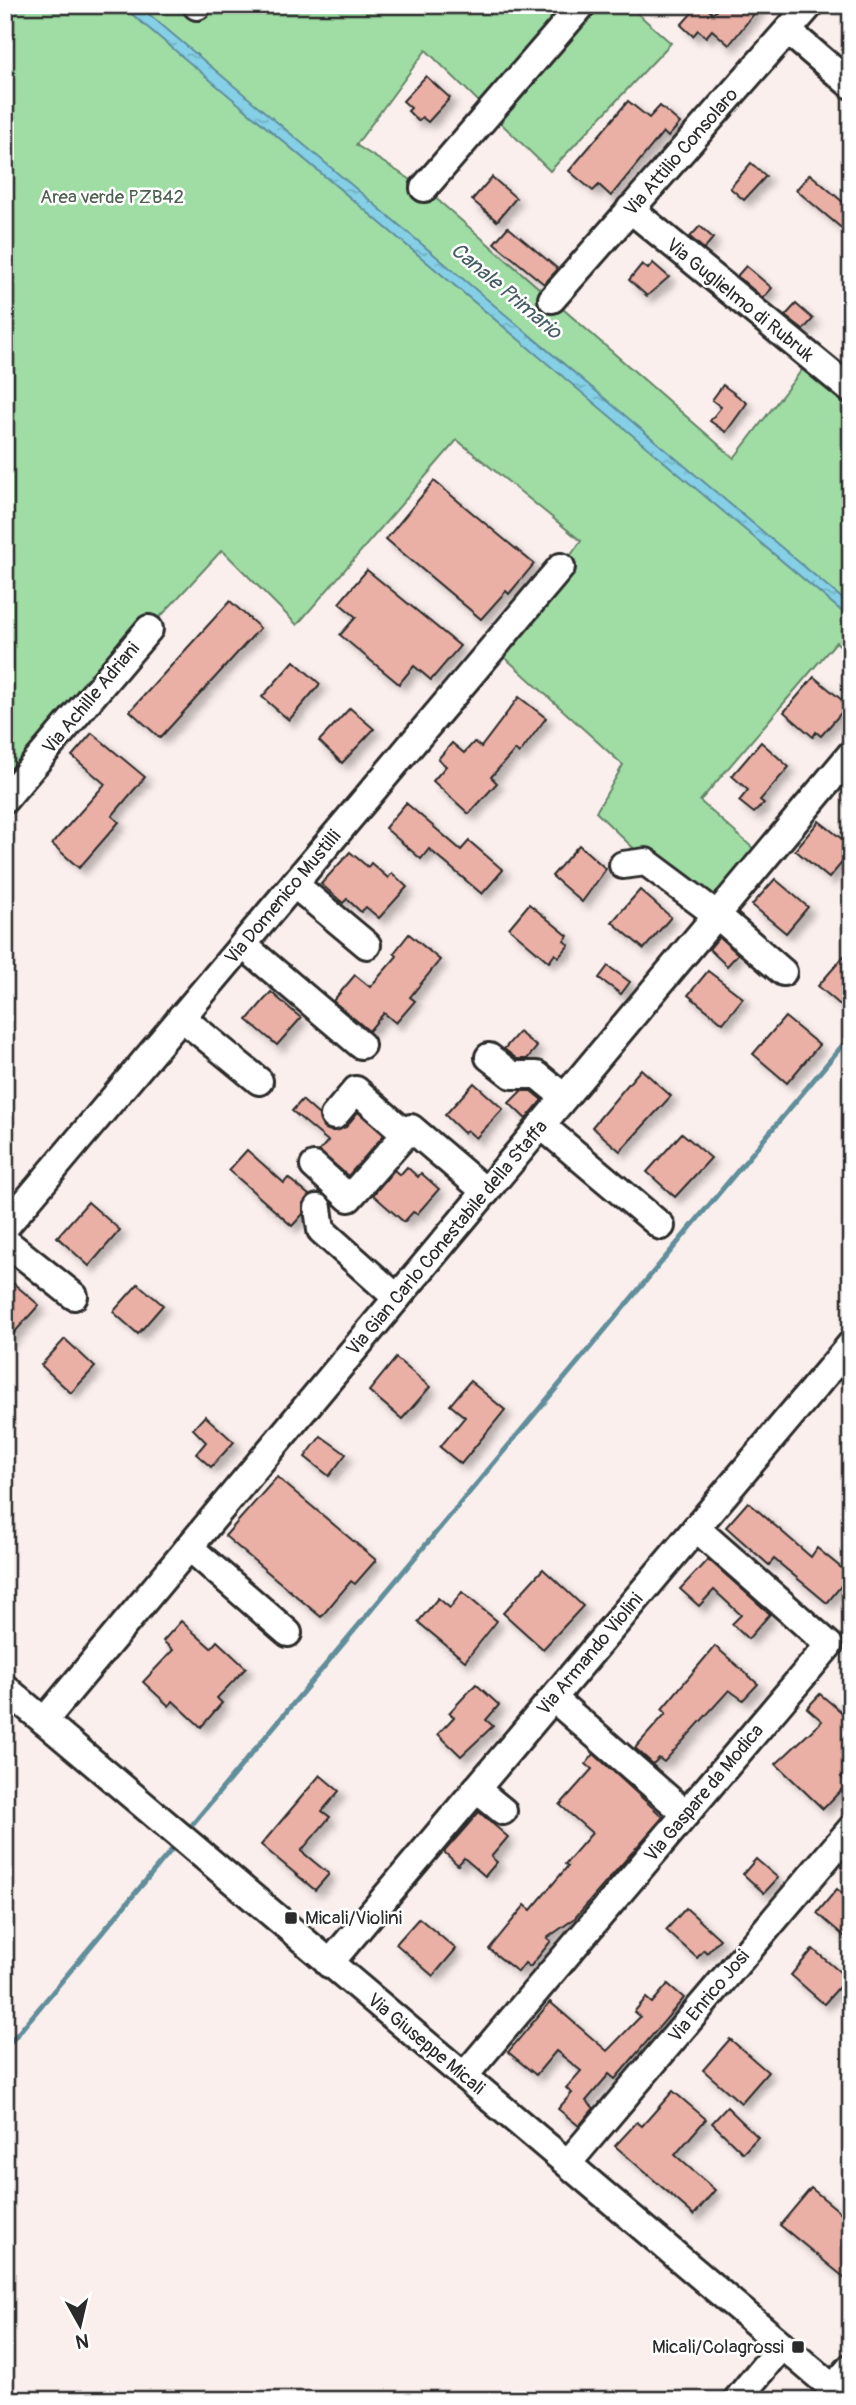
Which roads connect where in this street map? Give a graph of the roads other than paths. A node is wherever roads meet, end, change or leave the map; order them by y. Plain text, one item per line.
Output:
1 (582, 5) edge
2 (810, 5) edge
3 (788, 31) junction
4 (851, 85) edge
5 (424, 187) dead end
6 (630, 209) junction
7 (552, 299) dead end
8 (851, 390) edge
9 (561, 567) dead end
10 (149, 629) dead end
11 (851, 754) edge
12 (5, 799) edge
13 (623, 865) dead end
14 (295, 884) junction
15 (716, 915) junction
16 (243, 945) junction
17 (367, 945) dead end
18 (783, 972) dead end
19 (181, 1017) junction
20 (361, 1045) dead end
21 (489, 1057) dead end
22 (258, 1081) dead end
23 (564, 1097) junction
24 (334, 1116) dead end
25 (541, 1125) junction
26 (406, 1134) junction
27 (314, 1166) dead end
28 (486, 1192) junction
29 (318, 1208) dead end
30 (662, 1226) dead end
31 (5, 1227) edge
32 (5, 1241) edge
33 (74, 1296) dead end
34 (397, 1298) junction
35 (851, 1344) edge
36 (696, 1528) junction
37 (188, 1548) junction
38 (288, 1633) dead end
39 (5, 1688) edge
40 (553, 1698) junction
41 (44, 1721) junction
42 (476, 1789) junction
43 (503, 1811) dead end
44 (686, 1814) junction
45 (851, 1829) edge
46 (329, 1964) junction
47 (464, 2076) junction
48 (568, 2163) junction
49 (782, 2345) junction
50 (851, 2367) edge
51 (840, 2394) edge
52 (737, 2400) edge

1 - 5 street
2 - 3 street, Via Attilio Consolaro
3 - 4 street
3 - 6 street, Via Attilio Consolaro
6 - 7 street, Via Attilio Consolaro
6 - 8 street, Via Guglielmo di Rubruk
9 - 14 street, Via Domenico Mustilli
10 - 12 street, Via Achille Adriani
11 - 15 street, Via Gian Carlo Conestabile della Staffa
13 - 15 street
14 - 16 street, Via Domenico Mustilli
14 - 17 street
15 - 18 street
15 - 23 street, Via Gian Carlo Conestabile della Staffa
16 - 19 street, Via Domenico Mustilli
16 - 20 street
19 - 22 street
19 - 31 street, Via Domenico Mustilli
21 - 23 street
23 - 25 street, Via Gian Carlo Conestabile della Staffa
24 - 26 street
25 - 28 street, Via Gian Carlo Conestabile della Staffa
25 - 30 street
26 - 27 street
26 - 28 street
28 - 34 street, Via Gian Carlo Conestabile della Staffa
29 - 34 street
32 - 33 street
34 - 37 street, Via Gian Carlo Conestabile della Staffa
35 - 36 street, Via Armando Violini
36 - 40 street, Via Armando Violini
36 - 44 street, Via Gaspare da Modica
37 - 38 street
37 - 41 street, Via Gian Carlo Conestabile della Staffa
39 - 41 street, Via Giuseppe Micali
40 - 42 street, Via Armando Violini
40 - 44 street
41 - 46 street, Via Giuseppe Micali
42 - 43 street
42 - 46 street, Via Armando Violini
44 - 47 street, Via Gaspare da Modica
45 - 48 street, Via Enrico Josi
46 - 47 street, Via Giuseppe Micali
47 - 48 street, Via Giuseppe Micali
48 - 49 street, Via Giuseppe Micali
49 - 51 street, Via Giuseppe Micali
49 - 52 street
50 - 51 street

